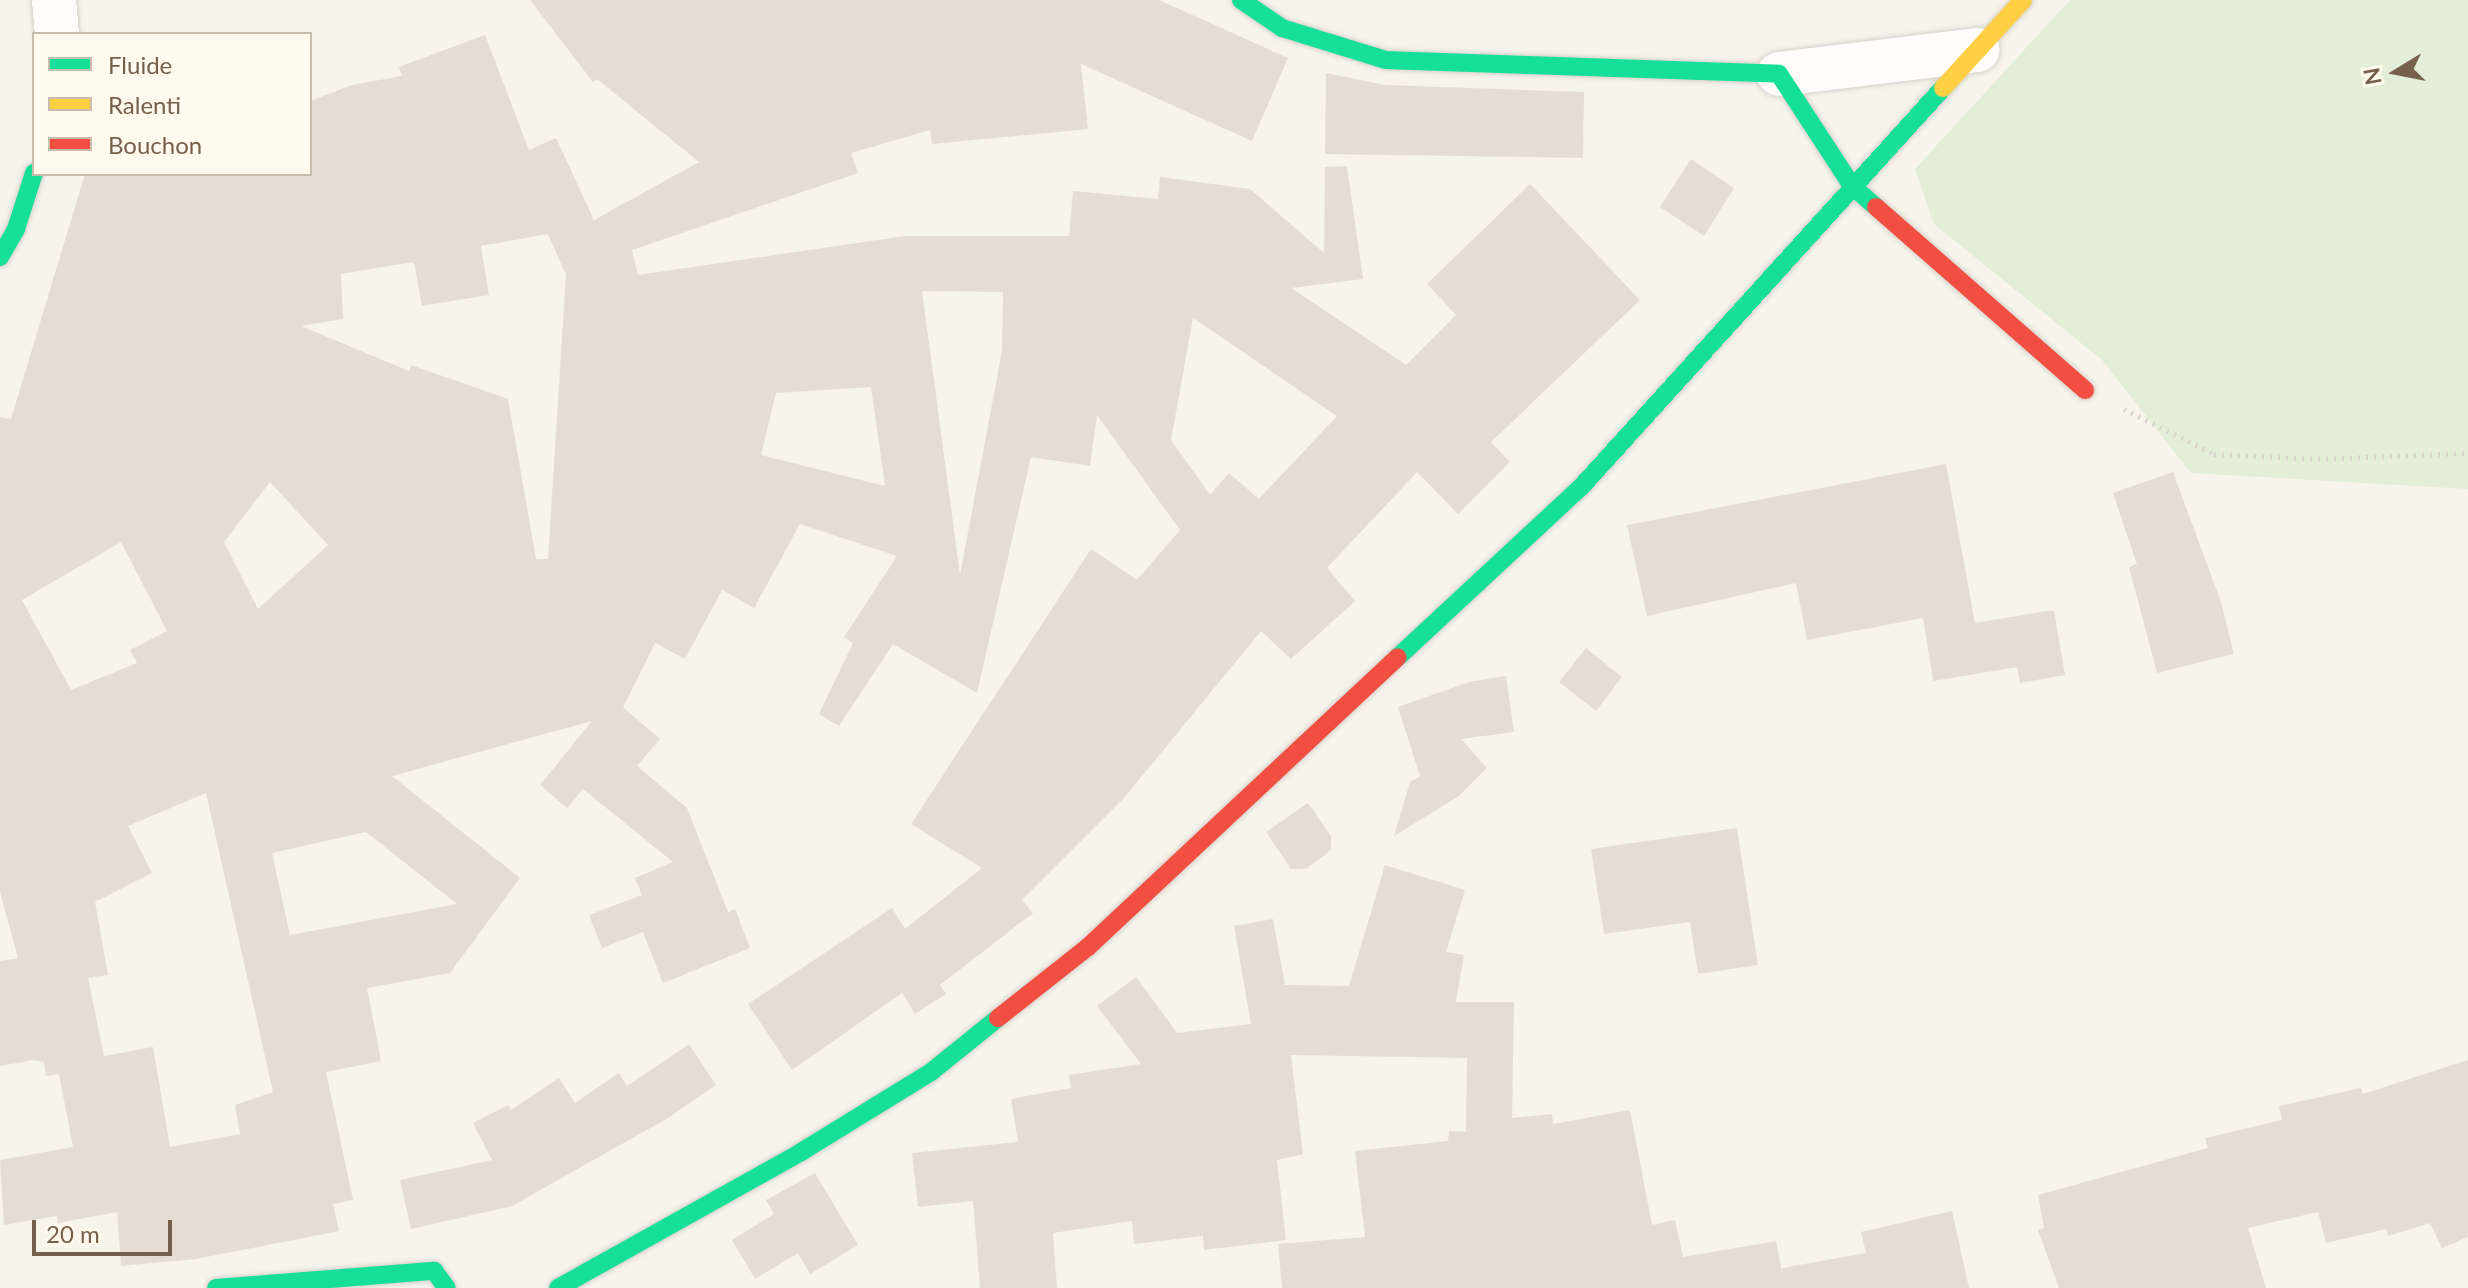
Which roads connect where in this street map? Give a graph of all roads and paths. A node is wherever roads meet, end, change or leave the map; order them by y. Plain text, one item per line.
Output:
1 (54, 0) edge
2 (1241, 0) edge
3 (2023, 0) edge
4 (57, 32) edge
5 (1978, 50) junction
6 (1779, 74) junction
7 (33, 176) edge
8 (1852, 186) junction
9 (0, 257) edge
10 (2085, 390) joint
11 (2468, 453) edge
12 (216, 1288) edge
13 (447, 1288) edge
14 (558, 1288) edge

1 - 4 street
2 - 6 street
3 - 5 street
5 - 6 street
5 - 8 street
6 - 8 street
7 - 9 street
8 - 10 street
8 - 14 street
10 - 11 path
12 - 13 street

